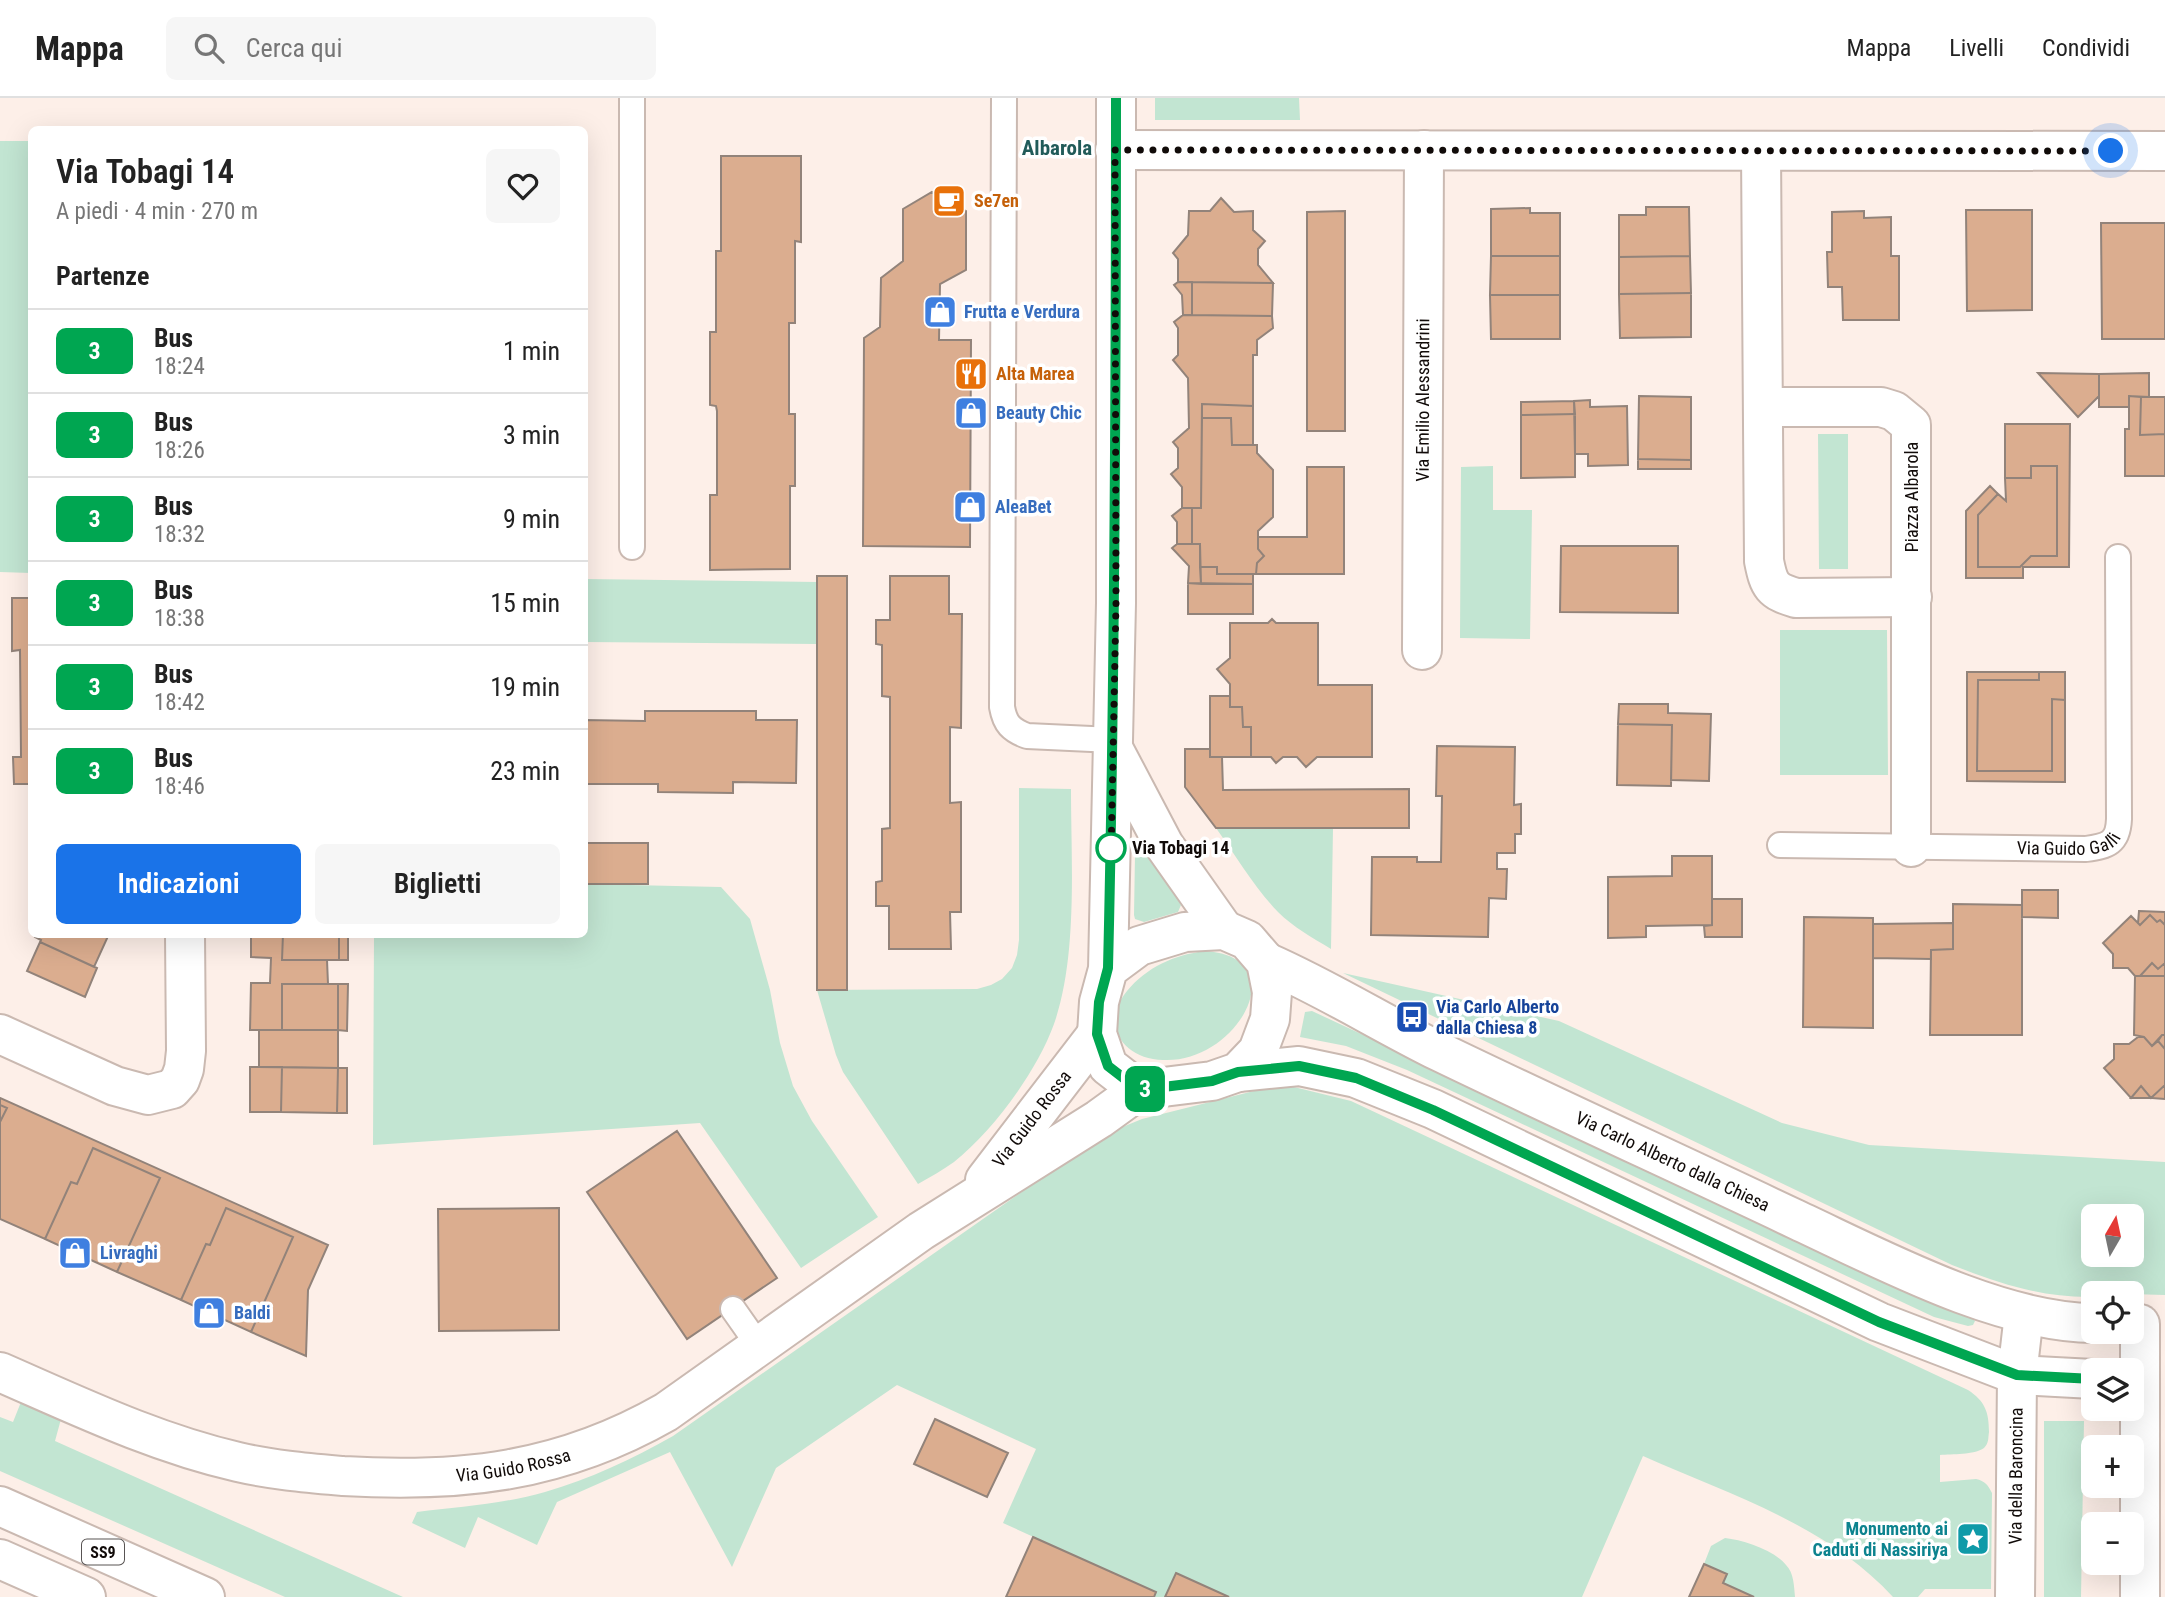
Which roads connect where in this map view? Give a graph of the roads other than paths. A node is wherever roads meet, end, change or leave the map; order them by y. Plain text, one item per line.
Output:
1 (632, 98) edge
2 (1004, 98) edge
3 (1116, 98) edge
4 (1115, 150) junction
5 (1424, 150) junction
6 (1761, 151) junction
7 (2165, 151) edge
8 (1763, 407) junction
9 (632, 547) dead end
10 (2118, 556) dead end
11 (1912, 597) junction
12 (1422, 650) dead end
13 (1113, 744) junction
14 (1780, 845) dead end
15 (1911, 847) junction
16 (1224, 930) junction
17 (185, 938) edge
18 (1266, 962) junction
19 (1108, 968) junction
20 (0, 1034) edge
21 (1097, 1034) junction
22 (1238, 1072) junction
23 (1139, 1090) junction
24 (968, 1203) junction
25 (733, 1308) dead end
26 (2024, 1314) junction
27 (2081, 1323) edge
28 (2145, 1324) edge
29 (759, 1346) junction
30 (0, 1372) edge
31 (2017, 1375) junction
32 (2081, 1378) edge
33 (2146, 1380) edge
34 (0, 1506) edge
35 (0, 1559) edge
36 (86, 1597) edge
37 (205, 1597) edge
38 (2015, 1597) edge
39 (2140, 1597) edge

1 - 9 lane
2 - 13 lane
3 - 4 main road
4 - 5 main road
4 - 13 main road
5 - 6 main road
5 - 12 main road, Via Emilio Alessandrini
6 - 7 main road
6 - 8 main road
8 - 11 main road
8 - 11 main road, Piazza Albarola
10 - 15 lane, Via Guido Galli
11 - 15 main road, Piazza Albarola
13 - 16 main road
13 - 19 main road
14 - 15 lane, Via Guido Galli
16 - 18 main road
16 - 19 main road
17 - 20 main road
18 - 22 main road
18 - 26 main road, Via Carlo Alberto dalla Chiesa
19 - 21 main road
21 - 23 main road
21 - 24 main road, Via Guido Rossa
22 - 23 main road
22 - 31 main road
23 - 24 main road, Via Guido Rossa
24 - 29 main road, Via Guido Rossa
25 - 29 lane
26 - 27 main road, Via Carlo Alberto dalla Chiesa
26 - 31 main road, Via della Baroncina
28 - 33 main road
29 - 30 main road, Via Guido Rossa
31 - 32 main road
31 - 38 main road, Via della Baroncina
33 - 39 main road
34 - 37 main road, SS9
35 - 36 main road

